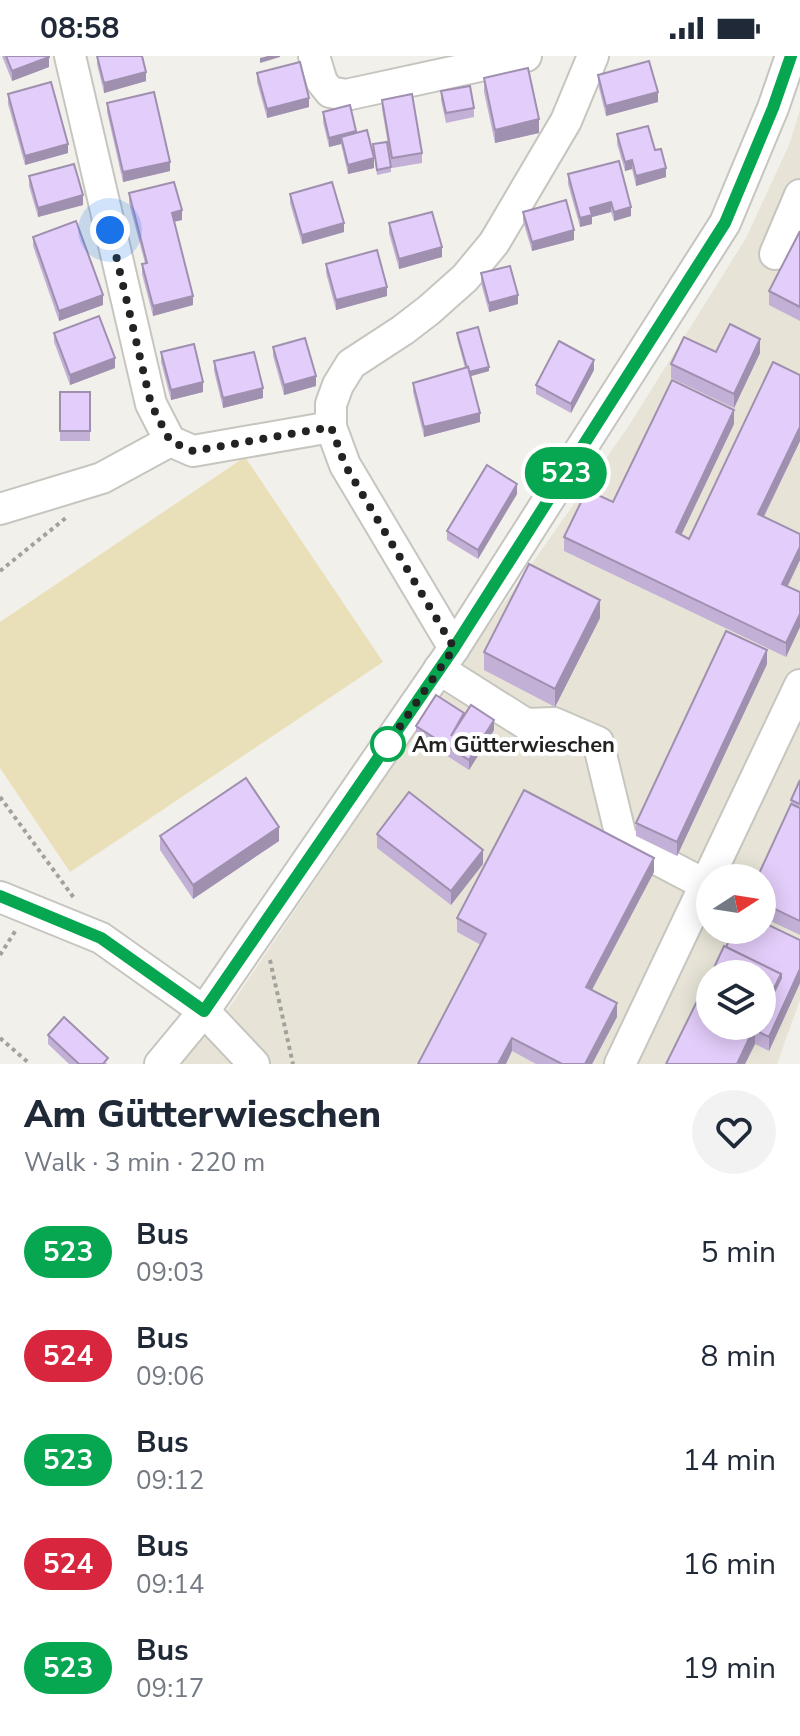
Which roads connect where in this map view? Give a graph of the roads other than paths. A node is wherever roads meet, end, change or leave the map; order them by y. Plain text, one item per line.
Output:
1 (70, 56) edge
2 (314, 56) edge
3 (526, 56) edge
4 (593, 56) edge
5 (791, 56) edge
6 (800, 195) edge
7 (775, 254) dead end
8 (331, 427) junction
9 (170, 441) junction
10 (0, 509) edge
11 (446, 658) junction
12 (800, 685) edge
13 (714, 864) edge
14 (696, 880) edge
15 (0, 897) edge
16 (696, 901) edge
17 (204, 1011) junction
18 (160, 1064) edge
19 (254, 1064) edge
20 (620, 1064) edge

1 - 9 street
2 - 3 street
4 - 8 street
5 - 11 street
6 - 7 street
8 - 9 street
8 - 11 street
9 - 10 street
11 - 14 street
11 - 17 street
12 - 13 street
15 - 17 street
16 - 20 street
17 - 18 street
17 - 19 street

